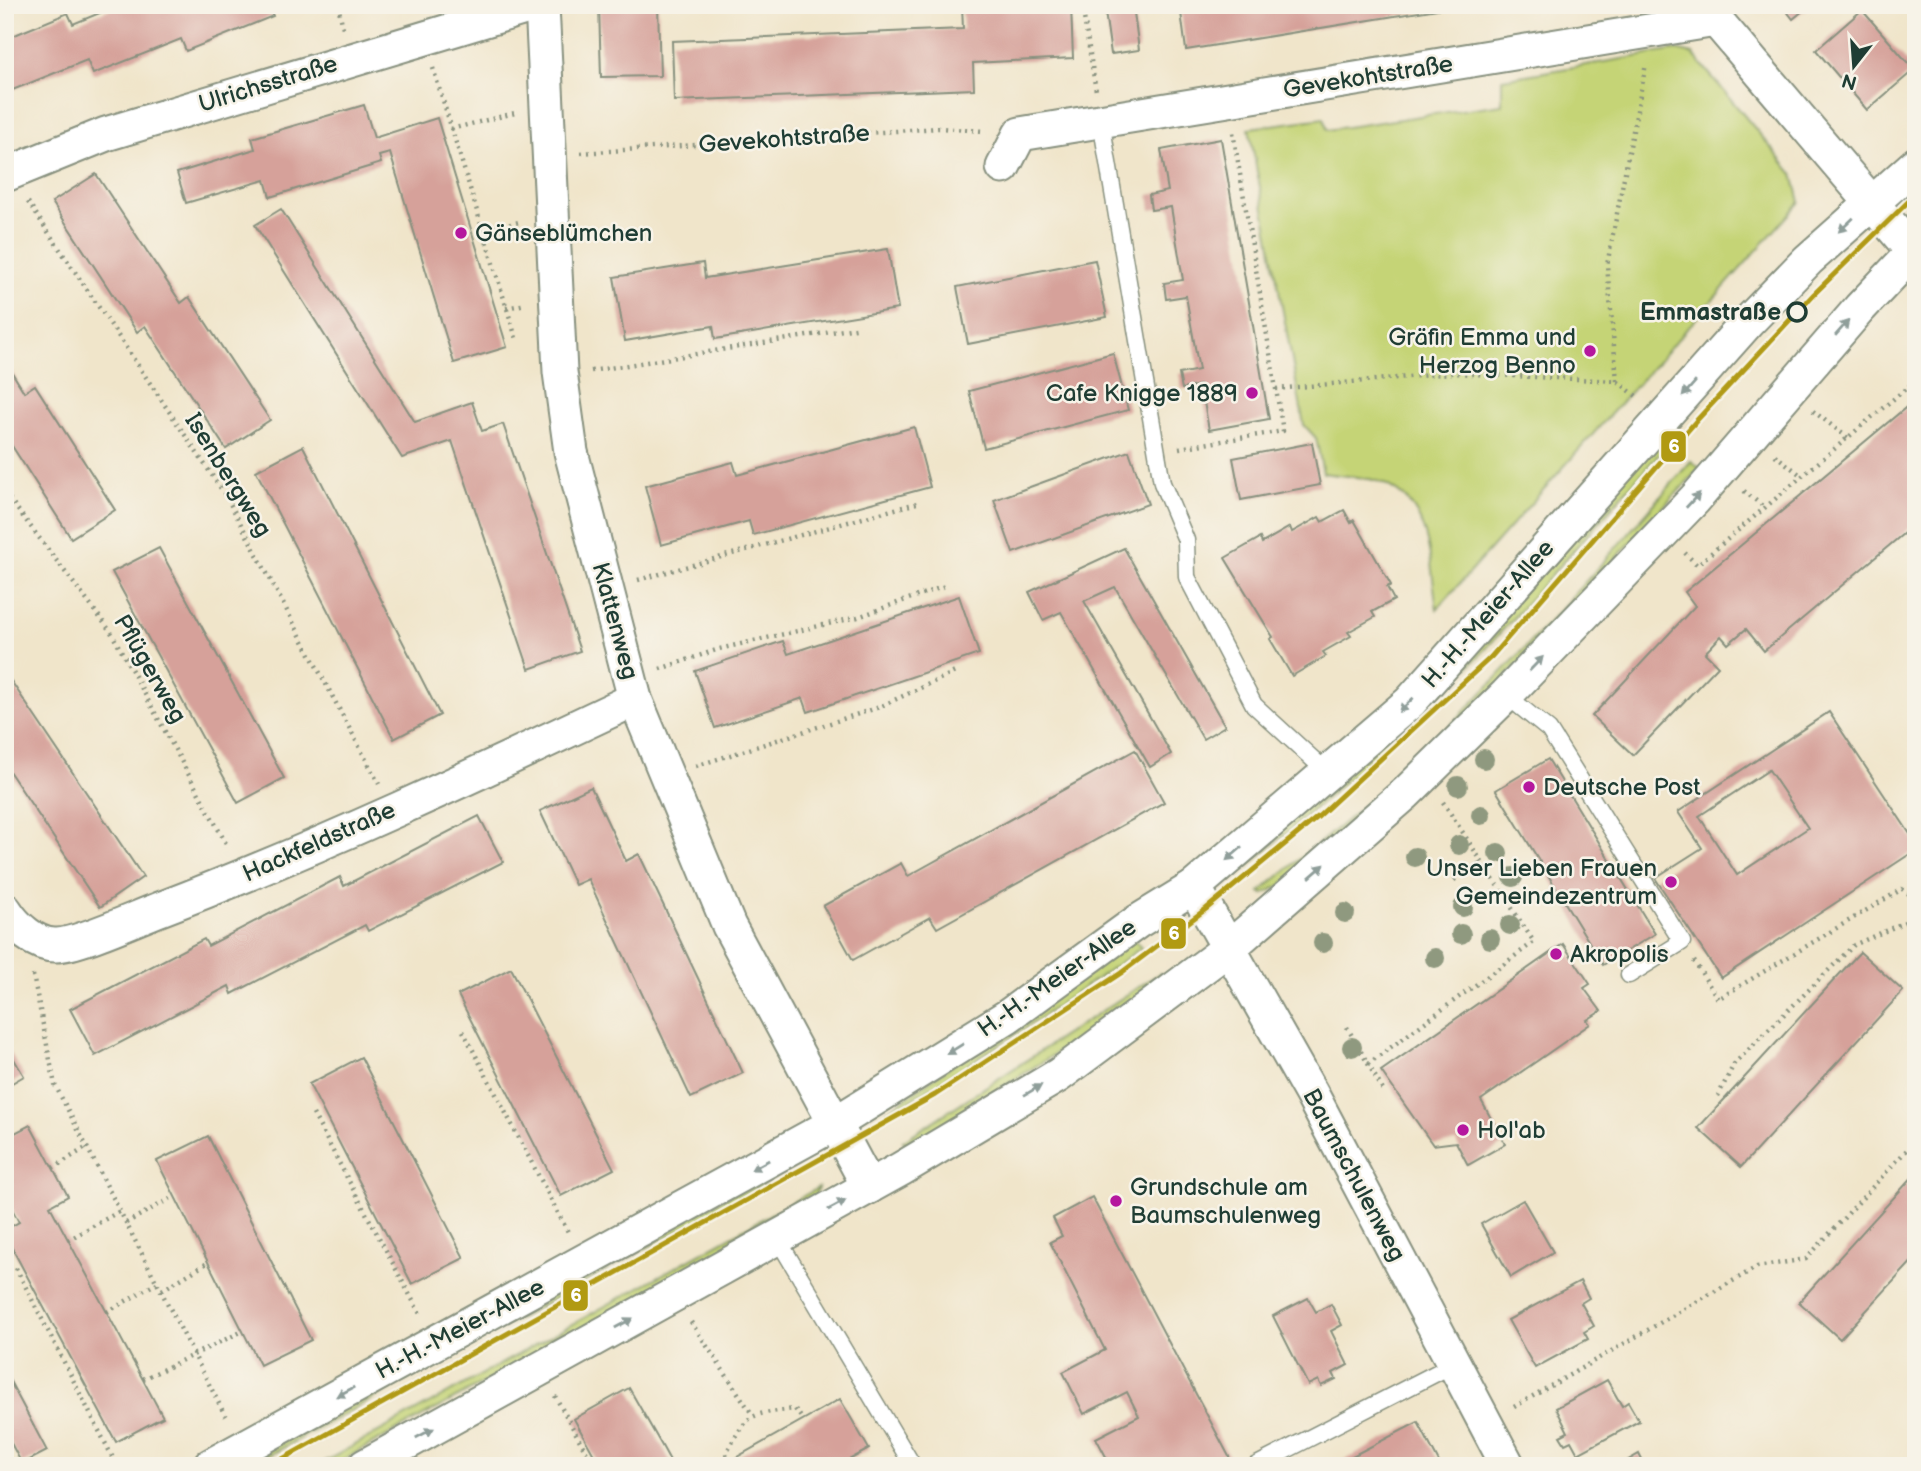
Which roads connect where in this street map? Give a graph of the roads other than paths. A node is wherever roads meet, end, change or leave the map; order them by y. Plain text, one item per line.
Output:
1 (536, 5) edge
2 (542, 5) edge
3 (1713, 13) edge
4 (1101, 121) junction
5 (1916, 164) edge
6 (1003, 167) dead end
7 (7, 174) edge
8 (1872, 201) junction
9 (1915, 252) edge
10 (633, 689) junction
11 (1506, 695) junction
12 (1329, 775) junction
13 (1194, 887) junction
14 (5, 910) edge
15 (1229, 948) junction
16 (1629, 975) dead end
17 (834, 1124) junction
18 (869, 1187) junction
19 (777, 1238) junction
20 (1454, 1364) junction
21 (210, 1466) edge
22 (365, 1466) edge
23 (913, 1466) edge
24 (1255, 1466) edge
25 (1508, 1466) edge

1 - 7 street, Ulrichsstraße
2 - 10 street, Klattenweg
3 - 4 street, Gevekohtstraße
3 - 8 street
4 - 6 street, Gevekohtstraße
4 - 12 lane
5 - 8 street, H.-H.-Meier-Allee
8 - 9 street
8 -> 12 street, H.-H.-Meier-Allee
11 -> 9 street
10 - 14 street, Hackfeldstraße
10 - 17 street, Klattenweg
15 -> 11 street
11 - 16 lane
12 -> 13 street, H.-H.-Meier-Allee
13 - 15 street, Baumschulenweg
13 -> 17 street, H.-H.-Meier-Allee
18 -> 15 street
15 - 20 street, Baumschulenweg
17 - 18 street, Klattenweg
17 -> 21 street, H.-H.-Meier-Allee
19 -> 18 street
22 -> 19 street
19 - 23 lane
20 - 24 lane
20 - 25 street, Baumschulenweg

